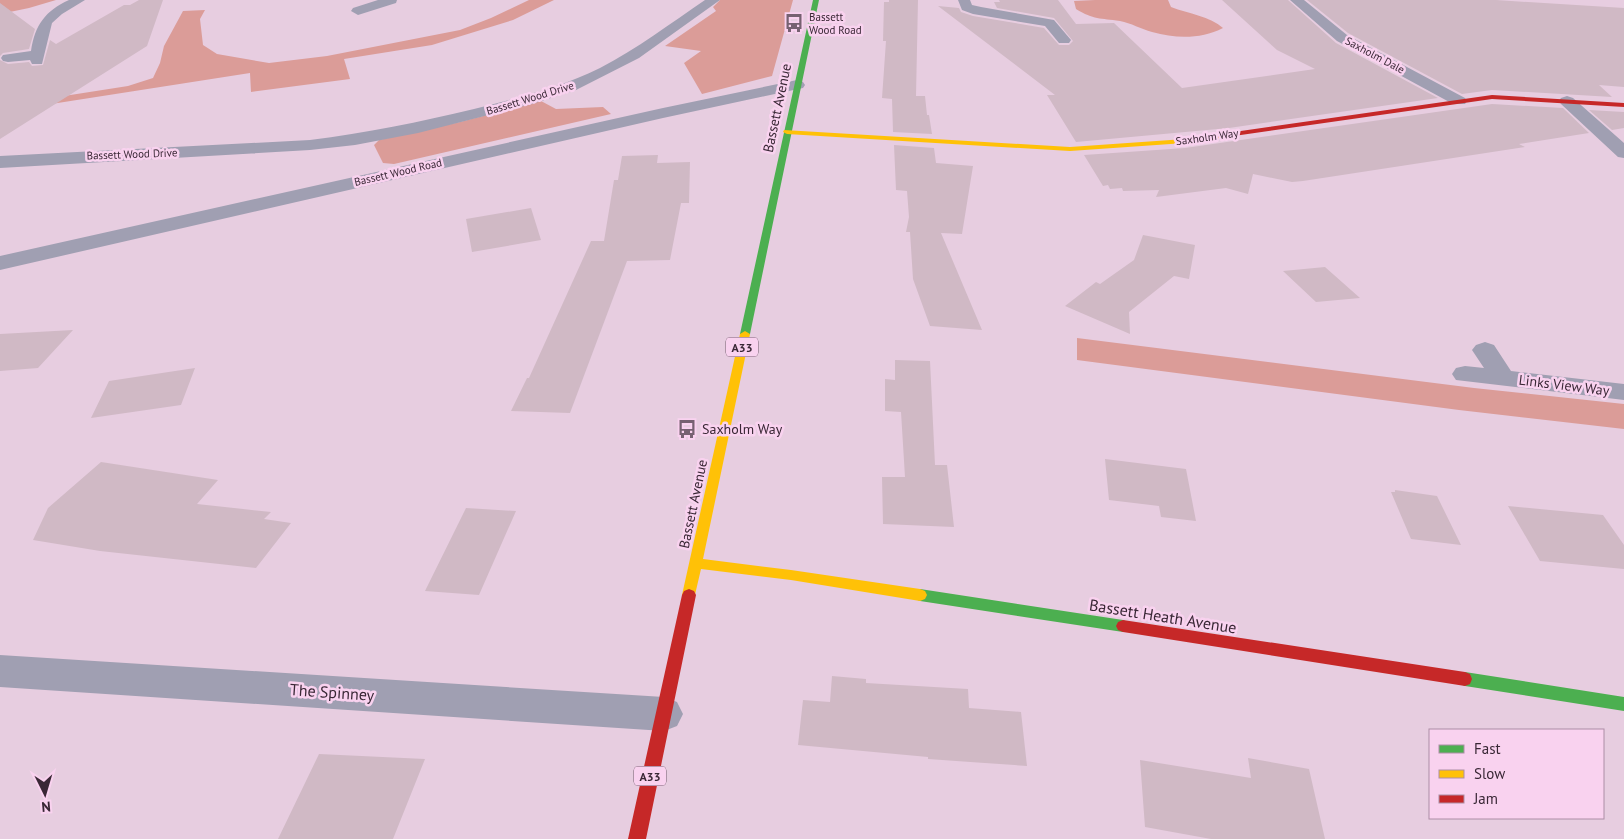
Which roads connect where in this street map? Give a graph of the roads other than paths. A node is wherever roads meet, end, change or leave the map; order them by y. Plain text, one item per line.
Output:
1 (79, 0) edge
2 (391, 0) edge
3 (714, 0) edge
4 (816, 0) edge
5 (964, 0) edge
6 (1296, 0) edge
7 (358, 11) dead end
8 (1066, 20) dead end
9 (1049, 23) junction
10 (1064, 40) dead end
11 (8, 58) dead end
12 (797, 85) junction
13 (1459, 100) junction
14 (1567, 101) junction
15 (1624, 105) edge
16 (787, 132) junction
17 (1624, 153) edge
18 (364, 159) junction
19 (0, 162) edge
20 (0, 263) edge
21 (1485, 350) dead end
22 (1465, 374) dead end
23 (1503, 378) junction
24 (1624, 392) edge
25 (696, 563) junction
26 (0, 672) edge
27 (1624, 704) edge
28 (664, 714) junction
29 (637, 839) edge

1 - 11 street
2 - 7 street
3 - 18 street, Bassett Wood Drive
4 - 12 street, Bassett Avenue / A33
5 - 9 street
6 - 13 street, Saxholm Dale
8 - 9 street
9 - 10 street
12 - 16 street, Bassett Avenue / A33
12 - 18 street, Bassett Wood Road
13 - 14 street, Saxholm Way
13 - 16 street, Saxholm Way
14 - 15 street, Saxholm Way
14 - 17 street
16 - 25 street, Bassett Avenue / A33
18 - 19 street, Bassett Wood Drive
18 - 20 street, Bassett Wood Road
21 - 23 street, Links View Way
22 - 23 street, Links View Way
23 - 24 street, Links View Way
25 - 27 street, Bassett Heath Avenue
25 - 28 street, Bassett Avenue / A33
26 - 28 street, The Spinney
28 - 29 street, Bassett Avenue / A33

